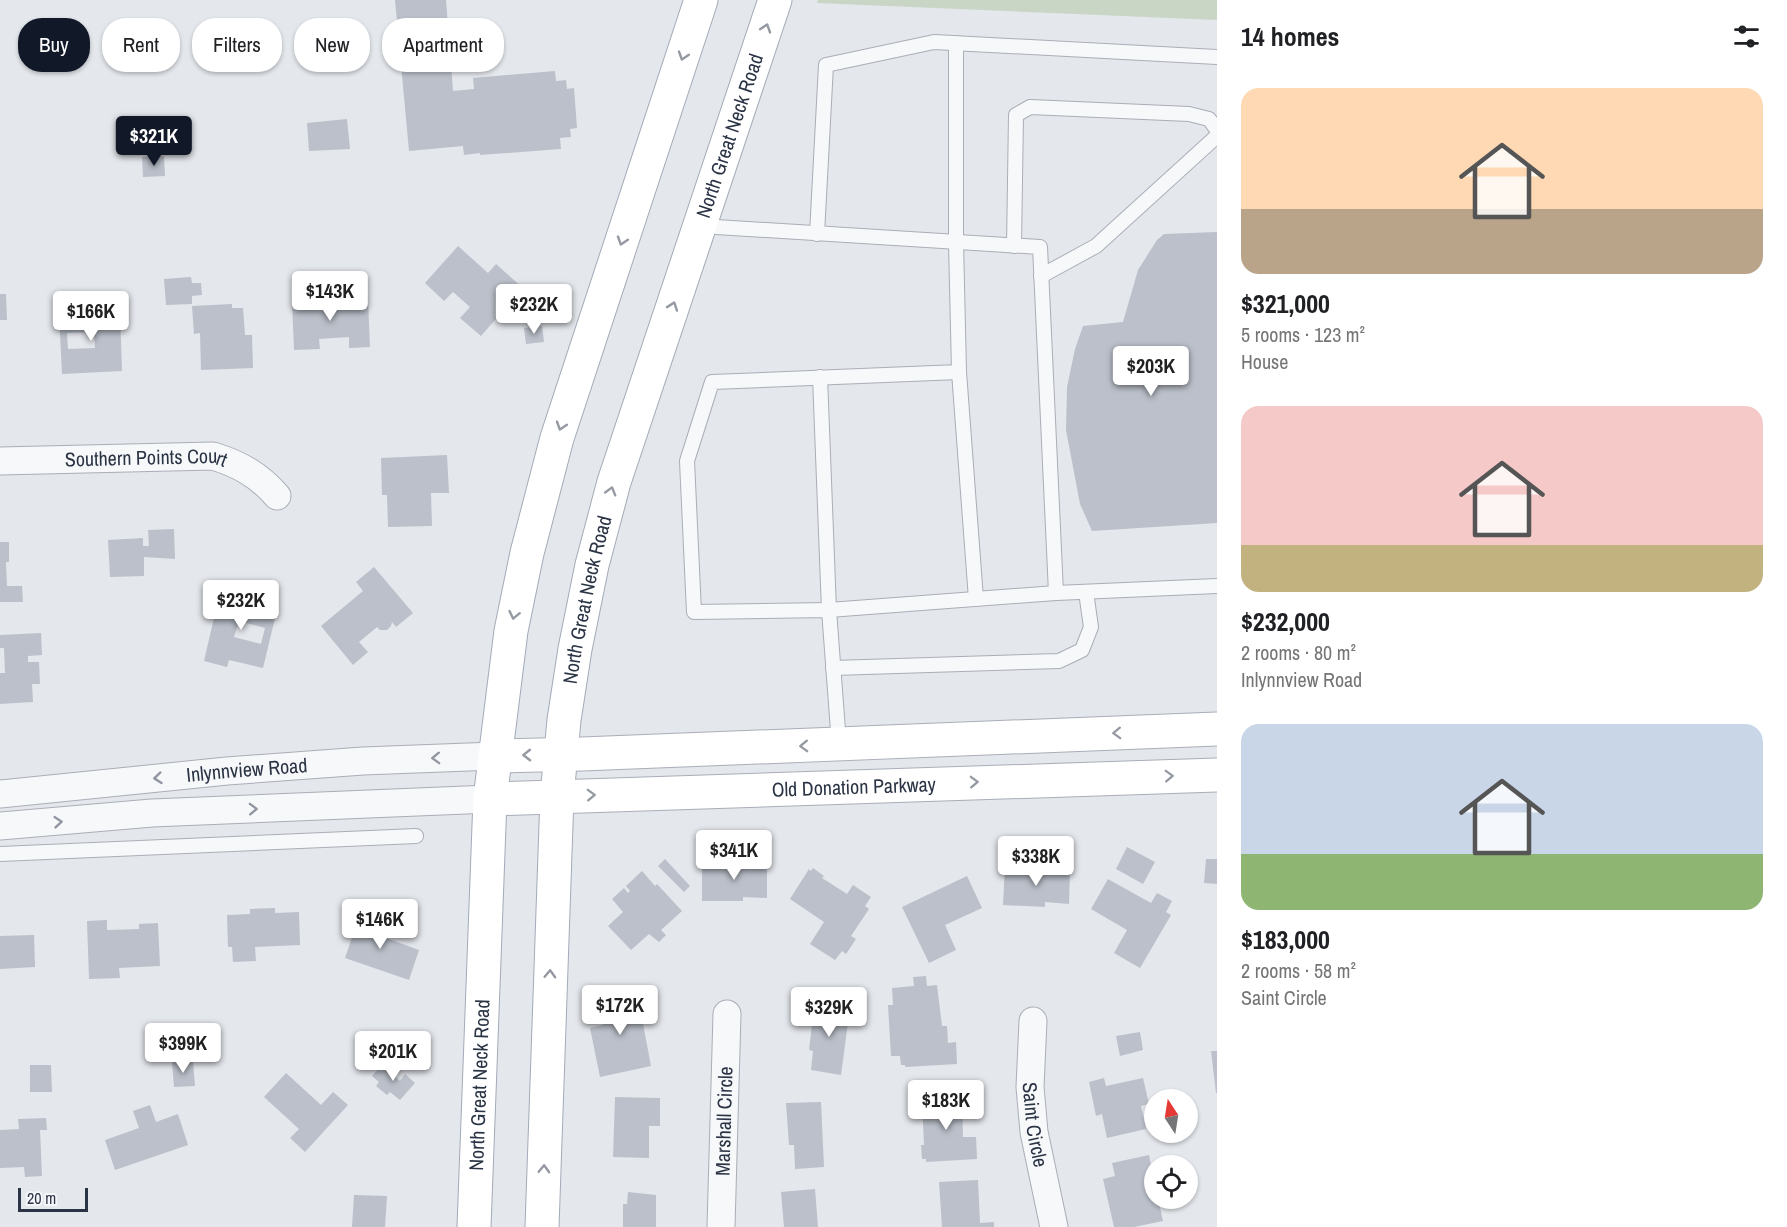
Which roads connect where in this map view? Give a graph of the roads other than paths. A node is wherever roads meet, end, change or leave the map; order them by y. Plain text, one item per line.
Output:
1 (701, 0) edge
2 (775, 0) edge
3 (956, 44) junction
4 (1217, 57) edge
5 (1217, 130) edge
6 (1217, 136) edge
7 (700, 226) junction
8 (817, 234) junction
9 (956, 242) junction
10 (1014, 246) junction
11 (1041, 276) junction
12 (959, 372) junction
13 (819, 377) junction
14 (0, 461) edge
15 (277, 496) dead end
16 (1217, 586) edge
17 (1086, 592) junction
18 (1056, 593) junction
19 (976, 599) junction
20 (829, 610) junction
21 (833, 668) junction
22 (1217, 729) edge
23 (839, 744) junction
24 (560, 754) junction
25 (495, 756) junction
26 (1217, 775) edge
27 (0, 794) edge
28 (557, 796) junction
29 (490, 799) junction
30 (0, 826) edge
31 (416, 836) dead end
32 (0, 854) edge
33 (727, 1014) dead end
34 (1033, 1021) dead end
35 (474, 1227) edge
36 (542, 1227) edge
37 (721, 1227) edge
38 (1054, 1227) edge

1 -> 25 main road, North Great Neck Road
7 -> 2 main road, North Great Neck Road
3 - 4 lane
3 - 8 lane
3 - 9 lane
5 - 10 lane
6 - 11 lane
7 - 8 lane
24 -> 7 main road, North Great Neck Road
8 - 9 lane
9 - 10 lane
9 - 12 lane
10 - 11 lane
11 - 18 lane
12 - 13 lane
12 - 19 lane
13 - 20 lane
13 - 20 lane
14 - 15 street, Southern Points Court
16 - 17 lane
17 - 18 lane
17 - 21 lane
18 - 19 lane
19 - 20 lane
20 - 21 lane
21 - 23 lane
22 -> 23 main road
23 -> 24 main road
24 -> 25 main road
24 - 28 main road, North Great Neck Road
25 -> 27 street, Inlynnview Road
25 - 29 main road, North Great Neck Road
28 -> 26 main road, Old Donation Parkway
28 - 29 main road, Old Donation Parkway
36 -> 28 main road, North Great Neck Road
30 -> 29 street, Inlynnview Road
29 - 35 main road, North Great Neck Road
31 - 32 lane
33 - 37 street, Marshall Circle
34 - 38 street, Saint Circle

